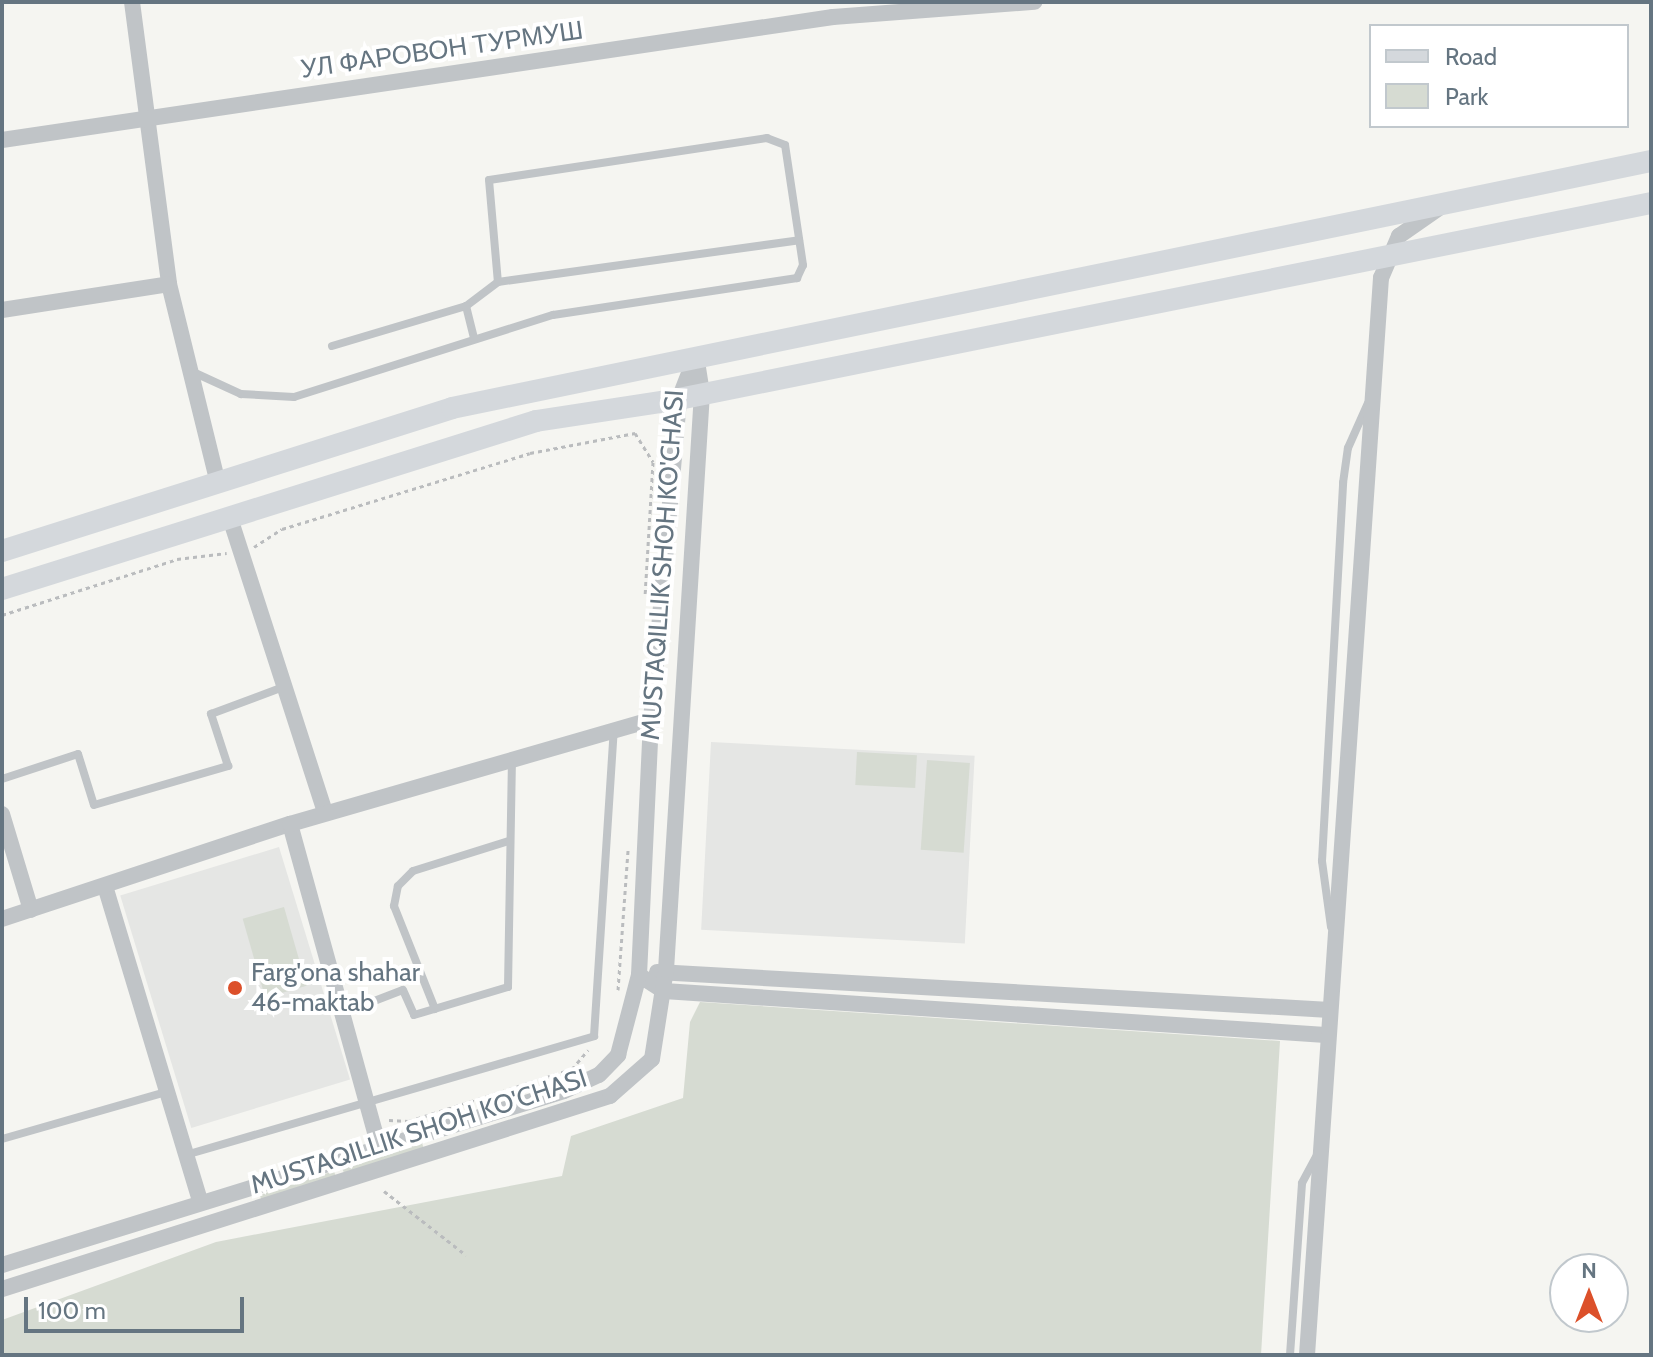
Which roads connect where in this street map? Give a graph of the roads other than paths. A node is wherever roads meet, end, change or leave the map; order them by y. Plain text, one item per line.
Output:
1 (132, 2) edge
2 (1034, 2) edge
3 (832, 9) edge
4 (143, 118) junction
5 (2, 140) edge
6 (1651, 161) edge
7 (1651, 203) edge
8 (1440, 208) junction
9 (799, 240) junction
10 (1386, 258) junction
11 (498, 282) junction
12 (169, 284) junction
13 (466, 306) junction
14 (2, 310) edge
15 (474, 338) junction
16 (332, 346) dead end
17 (696, 356) junction
18 (188, 371) junction
19 (625, 371) junction
20 (1373, 391) junction
21 (702, 393) junction
22 (679, 399) junction
23 (616, 409) junction
24 (217, 479) junction
25 (230, 518) junction
26 (2, 551) edge
27 (2, 589) edge
28 (287, 686) junction
29 (651, 720) junction
30 (614, 730) junction
31 (512, 759) junction
32 (2, 779) edge
33 (325, 812) junction
34 (2, 814) edge
35 (290, 824) junction
36 (509, 841) junction
37 (105, 886) junction
38 (31, 910) junction
39 (2, 919) edge
40 (1335, 941) junction
41 (666, 970) junction
42 (639, 975) junction
43 (664, 991) junction
44 (435, 1009) junction
45 (1330, 1010) junction
46 (343, 1013) junction
47 (1326, 1035) junction
48 (168, 1091) junction
49 (366, 1099) junction
50 (2, 1139) edge
51 (379, 1147) junction
52 (1321, 1149) junction
53 (189, 1154) junction
54 (201, 1203) junction
55 (2, 1265) edge
56 (2, 1289) edge
57 (1290, 1355) edge
58 (1307, 1355) edge

1 - 4 street
2 - 3 street, УЛ ФАРОВОН ТУРМУШ
3 - 4 street, УЛ ФАРОВОН ТУРМУШ
4 - 5 street, УЛ ФАРОВОН ТУРМУШ
4 - 12 street
6 - 8 street
7 - 10 street
8 - 10 street
8 - 17 street
9 - 11 lane
9 - 11 lane
9 - 15 lane
10 - 20 street
10 - 21 street
11 - 13 lane
12 - 14 street
12 - 18 street
13 - 15 lane
13 - 16 lane
15 - 18 lane
17 - 19 street
17 - 21 street, MUSTAQILLIK SHOH KO'CHASI
17 - 22 street, MUSTAQILLIK SHOH KO'CHASI
18 - 24 street
19 - 23 street
19 - 24 street
20 - 40 street
20 - 40 lane
21 - 22 street
21 - 41 street, MUSTAQILLIK SHOH KO'CHASI
22 - 23 street
22 - 29 street, MUSTAQILLIK SHOH KO'CHASI
23 - 25 street
24 - 26 street
25 - 27 street
25 - 28 street
28 - 32 lane
28 - 33 street
29 - 30 street
29 - 42 street, MUSTAQILLIK SHOH KO'CHASI
30 - 31 street
30 - 49 lane
31 - 33 street
31 - 36 lane
33 - 35 street
34 - 38 street
35 - 37 street
35 - 46 street
36 - 44 lane
36 - 44 lane
37 - 38 street
37 - 48 street
38 - 39 street
40 - 45 street
41 - 42 street
41 - 43 street, MUSTAQILLIK SHOH KO'CHASI
41 - 45 street
42 - 43 street
42 - 51 street, MUSTAQILLIK SHOH KO'CHASI
43 - 47 street
43 - 56 street, MUSTAQILLIK SHOH KO'CHASI
44 - 46 lane
45 - 47 street
46 - 49 street
47 - 52 street
48 - 50 lane
48 - 53 street
49 - 51 street
49 - 53 lane
51 - 54 street, MUSTAQILLIK SHOH KO'CHASI
52 - 57 lane
52 - 58 street
53 - 54 street
54 - 55 street, MUSTAQILLIK SHOH KO'CHASI

